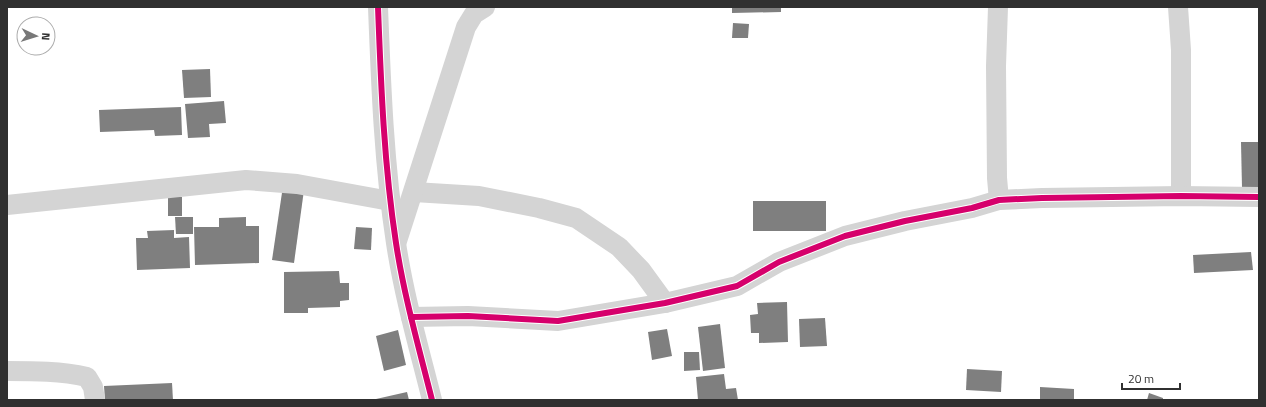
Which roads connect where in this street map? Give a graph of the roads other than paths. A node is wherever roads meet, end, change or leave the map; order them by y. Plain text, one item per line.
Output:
1 (378, 7) edge
2 (485, 7) edge
3 (998, 7) edge
4 (1178, 7) edge
5 (414, 192) junction
6 (1181, 196) junction
7 (1259, 197) edge
8 (999, 200) junction
9 (390, 201) junction
10 (7, 205) edge
11 (396, 244) junction
12 (665, 303) junction
13 (411, 317) junction
14 (7, 371) edge
15 (95, 400) edge
16 (432, 400) edge

1 - 9 street
2 - 5 street
3 - 8 street
4 - 6 street
5 - 11 street
5 - 12 street
6 - 7 street
6 - 8 street
8 - 12 street
9 - 10 street
9 - 11 street
11 - 13 street
12 - 13 street
13 - 16 street
14 - 15 street

